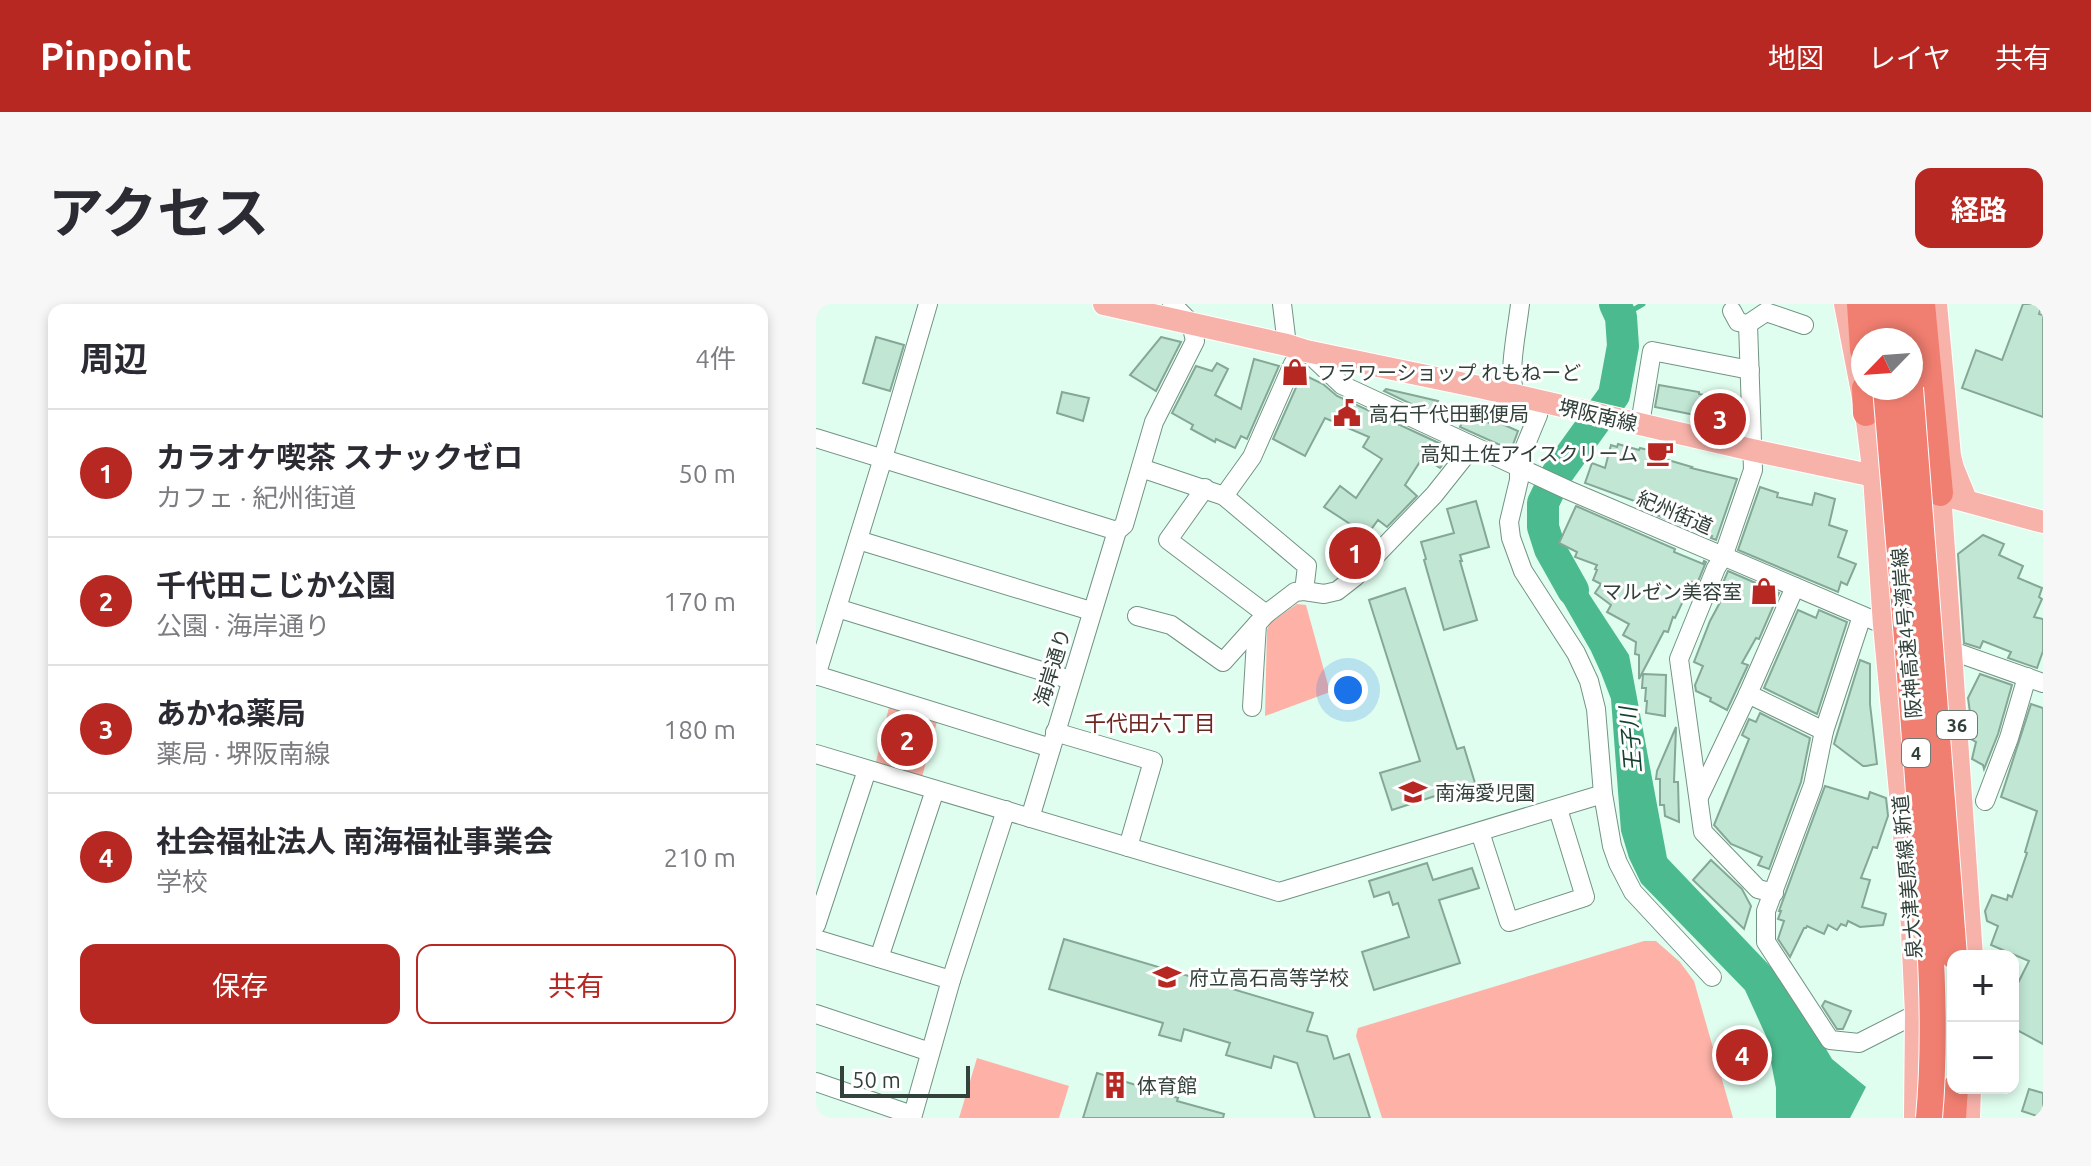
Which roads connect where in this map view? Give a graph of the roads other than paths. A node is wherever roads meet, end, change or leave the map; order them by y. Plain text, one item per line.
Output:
1 (928, 304) edge
2 (1104, 304) edge
3 (1172, 304) edge
4 (1282, 304) edge
5 (1520, 304) edge
6 (1845, 304) edge
7 (1860, 304) edge
8 (1879, 304) edge
9 (1903, 304) edge
10 (1922, 304) edge
11 (1936, 304) edge
12 (1732, 311) dead end
13 (1191, 323) junction
14 (1748, 324) junction
15 (1804, 325) dead end
16 (1862, 328) edge
17 (1881, 328) edge
18 (1906, 328) edge
19 (1851, 333) edge
20 (1295, 353) junction
21 (1750, 370) junction
22 (1516, 396) junction
23 (1865, 400) edge
24 (1887, 400) edge
25 (1911, 400) edge
26 (1630, 422) junction
27 (816, 438) edge
28 (1471, 445) junction
29 (1752, 450) junction
30 (883, 458) junction
31 (1141, 468) junction
32 (1528, 471) junction
33 (1874, 476) junction
34 (1205, 488) junction
35 (1940, 493) junction
36 (1224, 496) junction
37 (1966, 500) junction
38 (2043, 522) edge
39 (1117, 531) junction
40 (858, 540) junction
41 (1723, 557) junction
42 (1795, 587) junction
43 (1304, 591) junction
44 (837, 608) junction
45 (1091, 611) junction
46 (1137, 616) dead end
47 (1862, 616) junction
48 (1262, 619) junction
49 (1884, 625) junction
50 (1952, 651) junction
51 (816, 675) edge
52 (1071, 680) junction
53 (2035, 680) edge
54 (1748, 694) junction
55 (1252, 707) dead end
56 (1824, 731) junction
57 (1053, 740) junction
58 (816, 754) edge
59 (867, 770) junction
60 (935, 790) junction
61 (1603, 794) junction
62 (1699, 797) junction
63 (1985, 801) dead end
64 (1558, 809) junction
65 (1006, 810) junction
66 (1030, 818) junction
67 (1480, 832) junction
68 (1128, 847) junction
69 (1774, 893) junction
70 (816, 925) edge
71 (816, 939) edge
72 (1954, 950) edge
73 (1972, 950) edge
74 (879, 958) junction
75 (1712, 977) dead end
76 (951, 980) junction
77 (816, 1014) edge
78 (1916, 1014) junction
79 (930, 1052) junction
80 (816, 1082) edge
81 (1955, 1094) edge
82 (1970, 1094) edge
83 (912, 1116) edge
84 (1915, 1118) edge
85 (1929, 1118) edge
86 (1953, 1118) edge
87 (1969, 1118) edge

1 - 30 street
2 - 13 main road, 堺阪南線
3 - 13 street
4 - 20 street
5 - 22 street
6 - 19 main road, 泉大津美原線 新道
7 - 16 highway
8 - 17 highway
9 - 18 highway
10 - 35 highway
11 - 37 main road
12 - 14 street
13 - 20 main road, 堺阪南線
13 - 31 street, 海岸通り
14 - 15 street
14 - 21 street
20 - 22 main road, 堺阪南線
20 - 28 street, 紀州街道
20 - 36 street
21 - 26 street
21 - 29 street
22 - 26 main road, 堺阪南線
22 - 32 street
23 - 33 main road, 泉大津美原線 新道
24 - 85 highway, 阪神高速4号湾岸線 / 4, bridge
25 - 72 highway, 阪神高速4号湾岸線 / 4, bridge
26 - 29 main road, 堺阪南線
27 - 30 street
28 - 32 street, 紀州街道
28 - 43 street
29 - 33 main road, 堺阪南線
29 - 41 street
30 - 39 street
30 - 40 street
31 - 34 street
31 - 39 street, 海岸通り
32 - 41 street, 紀州街道
32 - 61 street
33 - 35 main road, 堺阪南線
33 - 49 main road, 泉大津美原線 新道
34 - 36 street
34 - 48 street
35 - 37 main road, 堺阪南線
35 - 50 main road, 36
36 - 43 street
37 - 38 main road, 堺阪南線
39 - 45 street, 海岸通り
40 - 44 street
40 - 45 street
41 - 42 street, 紀州街道
41 - 62 street
42 - 47 street, 紀州街道
42 - 54 street
43 - 48 street
44 - 51 street
44 - 52 street
45 - 52 street, 海岸通り
46 - 48 street
47 - 49 street, 紀州街道
47 - 56 street
48 - 55 street
49 - 50 street, 紀州街道
49 - 78 main road, 泉大津美原線 新道
50 - 53 street, 紀州街道
50 - 73 main road, 36
51 - 57 street
52 - 57 street, 海岸通り
53 - 63 street
54 - 56 street
54 - 62 street
56 - 69 street
57 - 66 street, 海岸通り
57 - 68 street
58 - 59 street
59 - 60 street
59 - 70 street
60 - 65 street
60 - 74 street
61 - 64 street
61 - 75 street
62 - 69 street
64 - 67 street
64 - 67 street
65 - 66 street
65 - 76 street
66 - 68 street
67 - 68 street
69 - 78 street
71 - 74 street
74 - 76 street
76 - 79 street
77 - 79 street
78 - 84 main road, 泉大津美原線 新道
79 - 83 street
80 - 83 street
81 - 86 highway
82 - 87 main road

